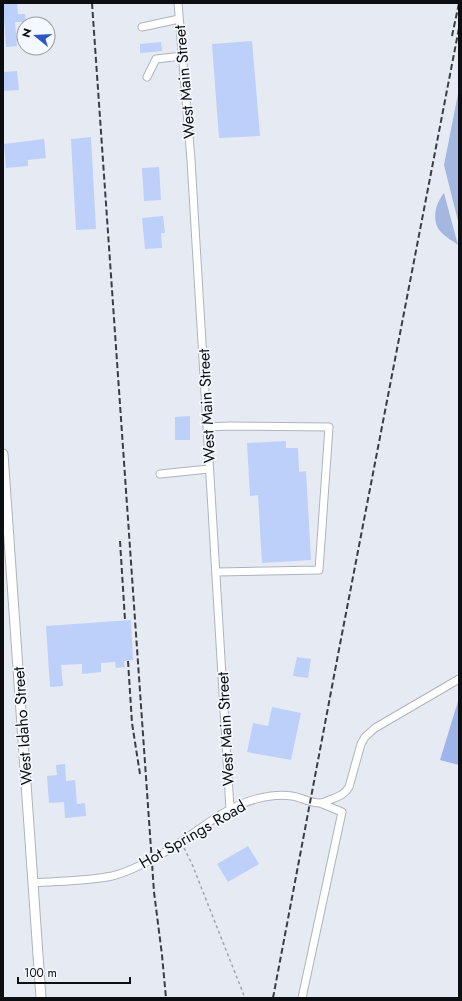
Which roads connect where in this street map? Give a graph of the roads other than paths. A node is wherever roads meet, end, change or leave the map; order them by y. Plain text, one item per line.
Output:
1 (178, 3) edge
2 (179, 20) junction
3 (142, 27) dead end
4 (182, 56) junction
5 (147, 77) dead end
6 (207, 427) junction
7 (3, 454) edge
8 (209, 469) junction
9 (160, 474) dead end
10 (216, 572) junction
11 (459, 679) edge
12 (320, 803) junction
13 (230, 809) junction
14 (34, 883) junction
15 (41, 998) edge
16 (302, 998) edge

1 - 2 street, West Main Street
2 - 3 street
2 - 4 street, West Main Street
4 - 5 street
4 - 6 street, West Main Street
6 - 8 street, West Main Street
6 - 10 street
7 - 14 main road, West Idaho Street
8 - 9 street
8 - 10 street, West Main Street
10 - 13 street, West Main Street
11 - 12 street
12 - 13 street, Hot Springs Road
12 - 16 street, Hot Springs Road
13 - 14 street, Hot Springs Road
14 - 15 main road, West Idaho Street

